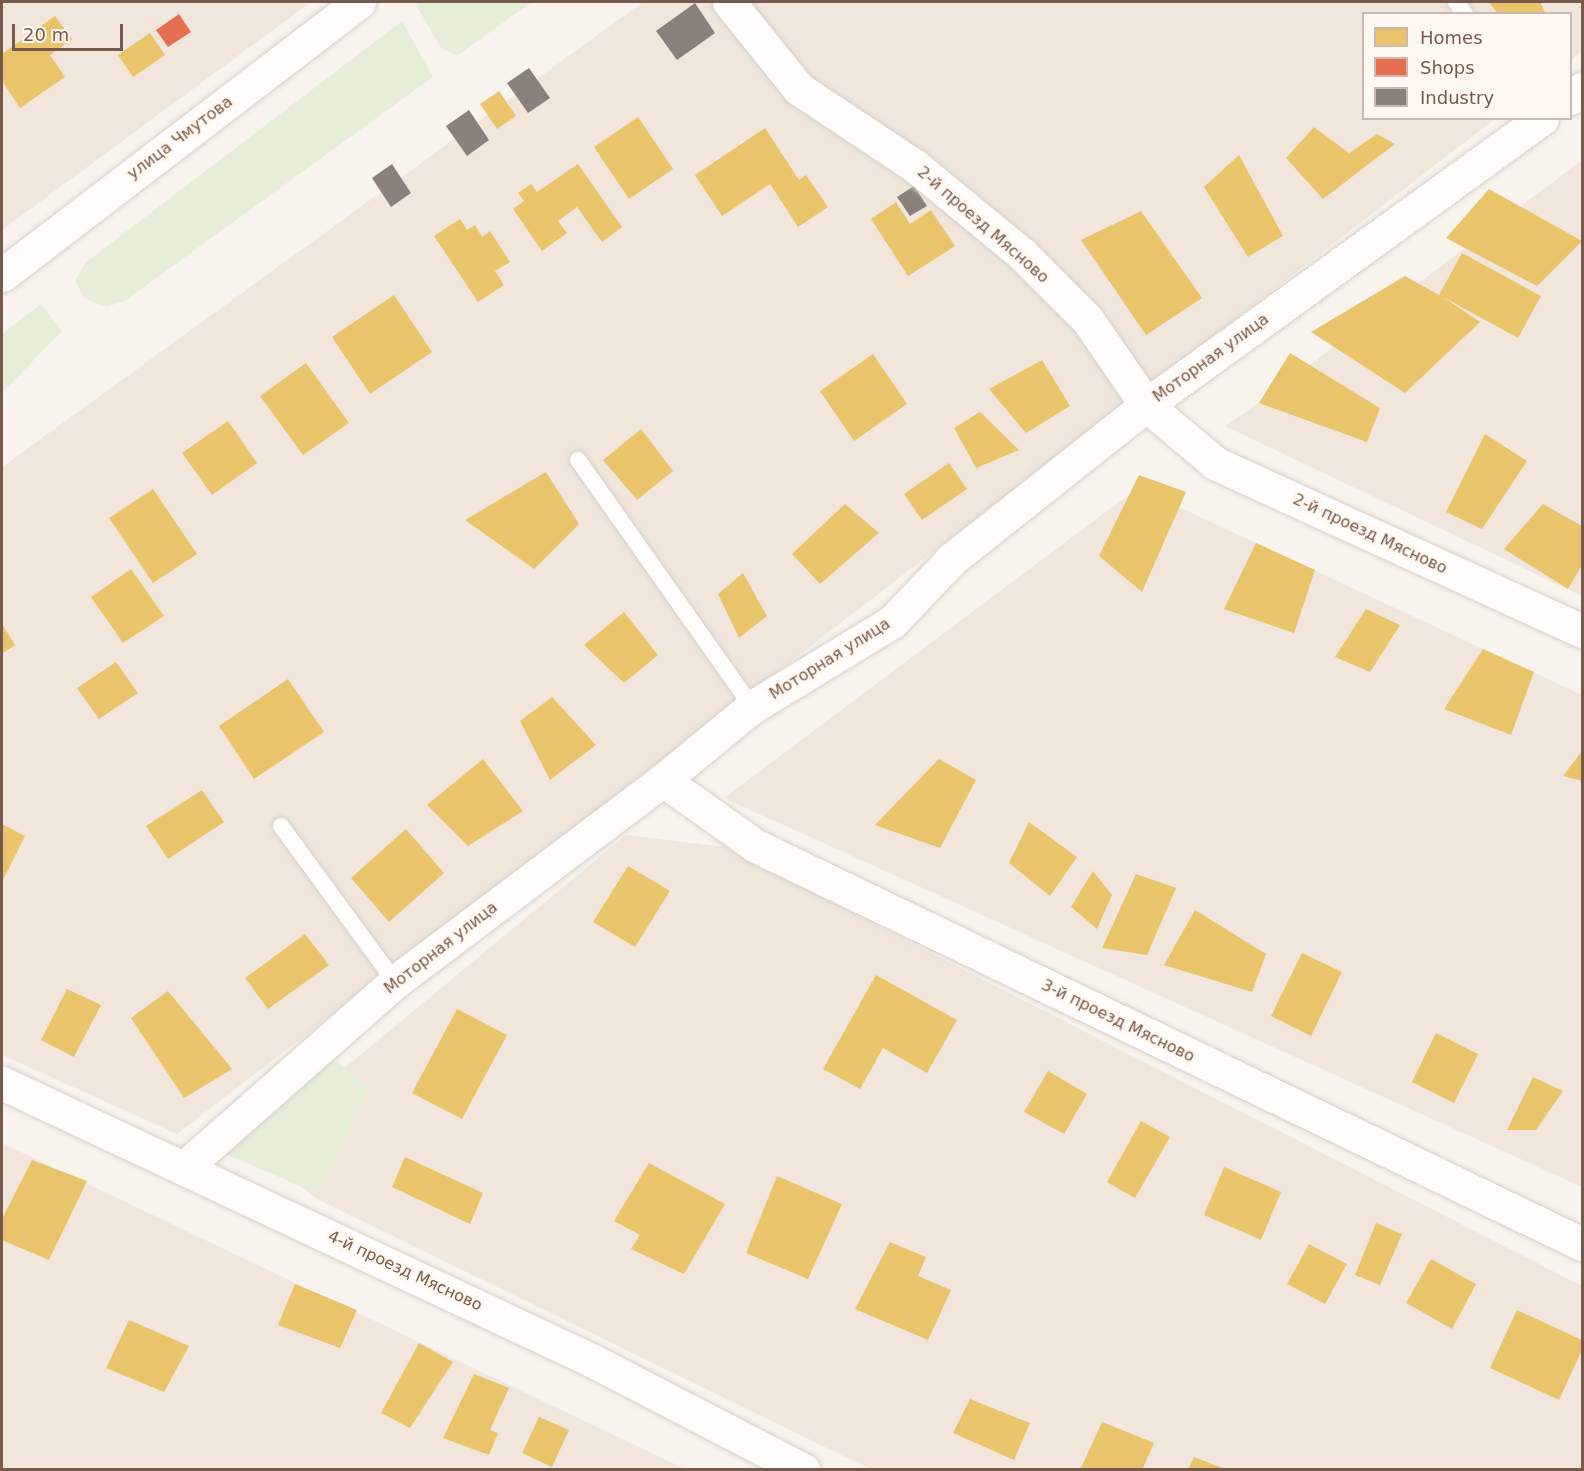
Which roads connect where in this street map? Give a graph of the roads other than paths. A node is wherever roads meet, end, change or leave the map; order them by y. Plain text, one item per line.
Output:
1 (359, 2) edge
2 (729, 2) edge
3 (1539, 120) edge
4 (2, 274) edge
5 (1146, 405) junction
6 (578, 460) dead end
7 (1582, 631) edge
8 (752, 707) junction
9 (663, 780) junction
10 (281, 826) dead end
11 (395, 982) junction
12 (2, 1083) edge
13 (184, 1167) junction
14 (1582, 1244) edge
15 (803, 1470) edge

1 - 4 street, улица Чмутова
2 - 5 street, 2-й проезд Мясново
3 - 5 street, Моторная улица
5 - 7 street, 2-й проезд Мясново
5 - 8 street, Моторная улица
6 - 8 lane
8 - 9 street, Моторная улица
9 - 11 street, Моторная улица
9 - 14 street, 3-й проезд Мясново
10 - 11 lane
11 - 13 street, Моторная улица
12 - 13 street, 4-й проезд Мясново
13 - 15 street, 4-й проезд Мясново

